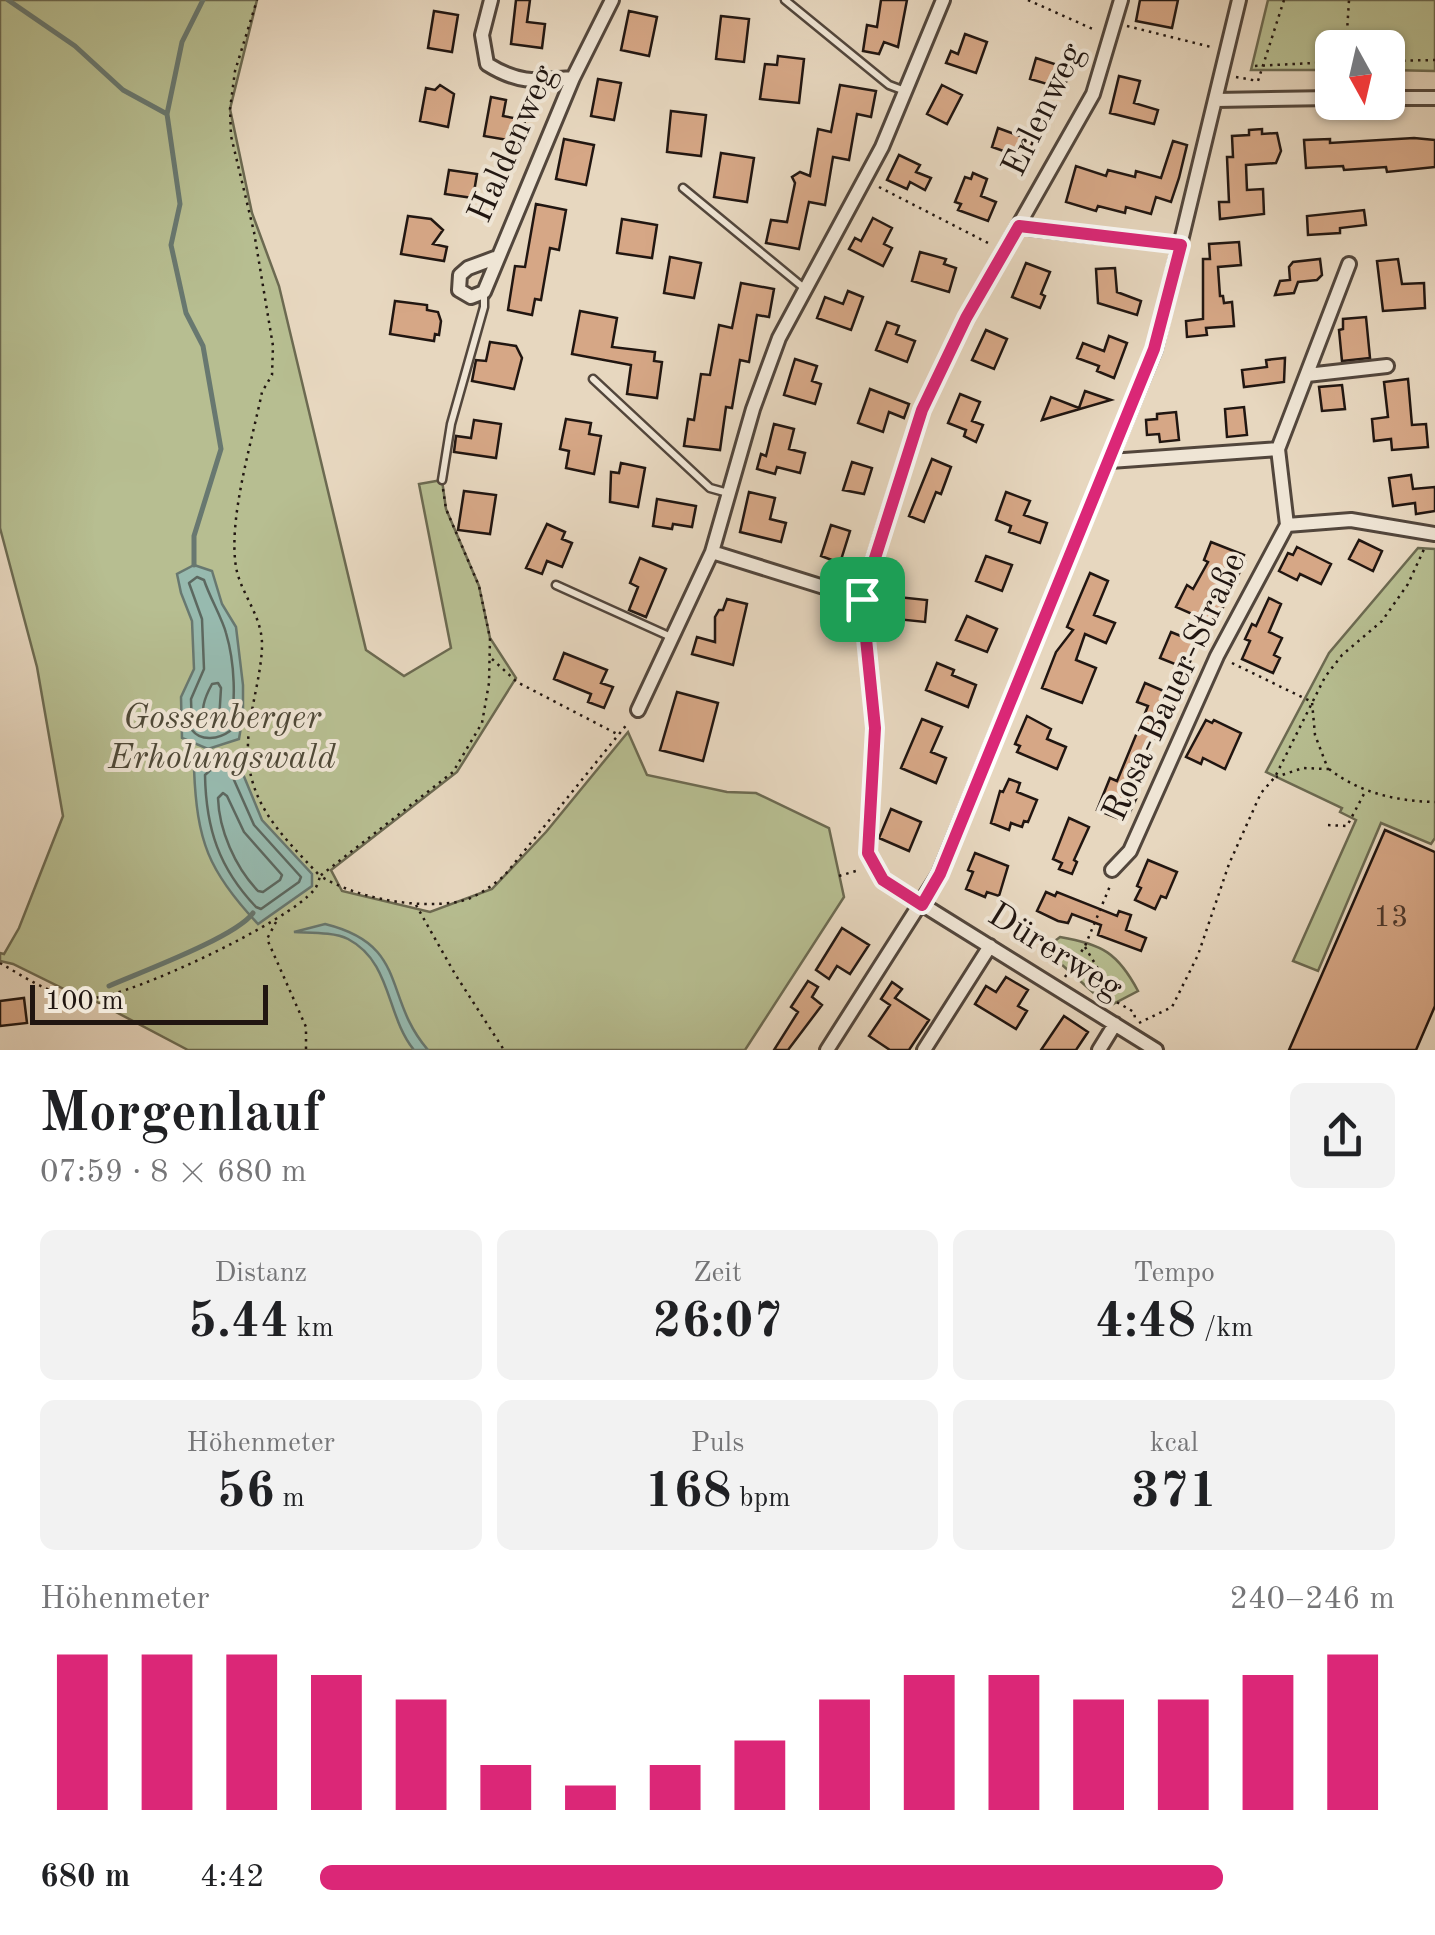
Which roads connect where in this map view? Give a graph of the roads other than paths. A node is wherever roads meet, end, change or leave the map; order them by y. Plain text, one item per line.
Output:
1 (491, 0) edge
2 (612, 0) edge
3 (785, 0) edge
4 (943, 0) edge
5 (1121, 0) edge
6 (1239, 0) edge
7 (573, 78) junction
8 (906, 91) junction
9 (1435, 98) edge
10 (1216, 100) junction
11 (1405, 101) edge
12 (1315, 103) edge
13 (683, 188) dead end
14 (1019, 226) junction
15 (1181, 245) junction
16 (496, 258) junction
17 (1349, 264) dead end
18 (806, 289) junction
19 (484, 292) junction
20 (1387, 366) dead end
21 (1307, 375) junction
22 (592, 379) dead end
23 (1278, 449) junction
24 (1110, 461) junction
25 (442, 480) road end
26 (729, 494) junction
27 (1286, 525) junction
28 (1434, 533) edge
29 (712, 552) junction
30 (556, 585) dead end
31 (862, 599) junction
32 (672, 637) junction
33 (638, 710) road end
34 (1112, 870) road end
35 (922, 905) junction
36 (990, 946) junction
37 (1116, 1024) junction
38 (827, 1050) edge
39 (924, 1050) edge
40 (1099, 1050) edge
41 (1156, 1050) edge

1 - 7 street
2 - 7 street, Haldenweg
3 - 8 lane
4 - 8 street
5 - 14 street, Erlenweg
6 - 10 street
7 - 16 street, Haldenweg
8 - 18 street
9 - 11 street
10 - 12 street
10 - 15 street
13 - 18 lane
14 - 15 street
14 - 31 street, Erlenweg
15 - 24 street
16 - 19 street, Haldenweg
16 - 19 street, Haldenweg
17 - 21 street
18 - 26 street
19 - 25 lane
20 - 21 street
21 - 23 street
22 - 26 lane
23 - 24 street
23 - 27 street
24 - 35 street
26 - 29 street
27 - 28 street
27 - 34 street, Rosa-Bauer-Straße
29 - 31 street
29 - 32 street
30 - 32 lane
31 - 35 street, Erlenweg
32 - 33 street
35 - 36 street, Dürerweg
35 - 38 street
36 - 37 street, Dürerweg
36 - 39 street
37 - 40 street
37 - 41 street, Dürerweg

